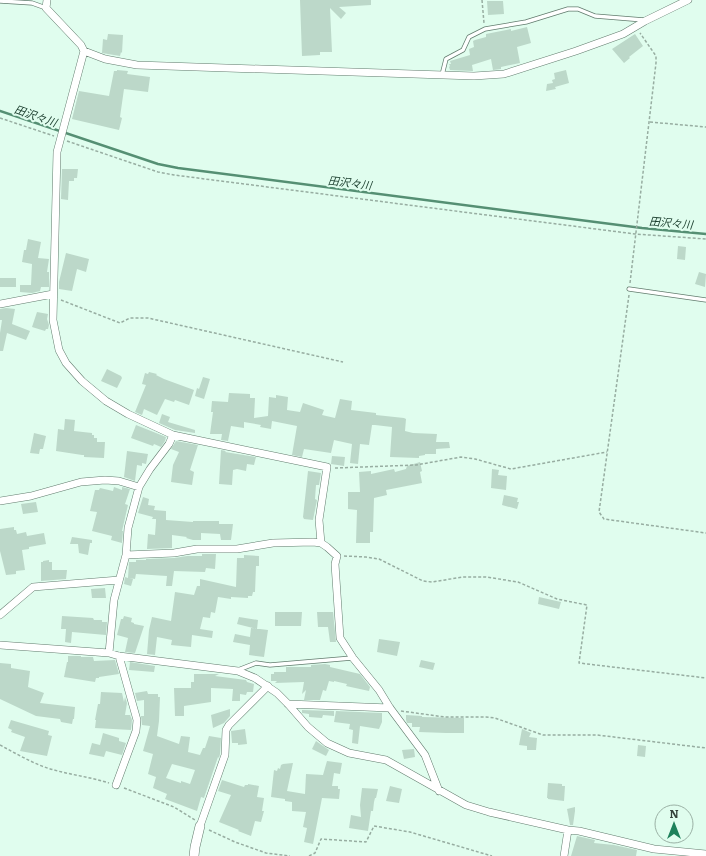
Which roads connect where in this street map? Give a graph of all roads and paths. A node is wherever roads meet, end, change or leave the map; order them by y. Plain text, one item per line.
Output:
1 (47, 0) edge
2 (482, 0) edge
3 (688, 0) edge
4 (0, 1) edge
5 (46, 8) junction
6 (645, 21) junction
7 (635, 27) junction
8 (485, 29) junction
9 (84, 51) junction
10 (442, 75) junction
11 (0, 118) edge
12 (650, 122) junction
13 (706, 127) edge
14 (61, 134) junction
15 (635, 234) junction
16 (706, 239) edge
17 (629, 289) junction
18 (53, 294) junction
19 (706, 300) edge
20 (0, 304) edge
21 (343, 362) dead end
22 (174, 435) junction
23 (607, 452) junction
24 (327, 467) junction
25 (139, 487) junction
26 (0, 502) edge
27 (706, 533) edge
28 (321, 544) junction
29 (126, 555) junction
30 (337, 556) junction
31 (119, 580) junction
32 (0, 615) edge
33 (0, 645) edge
34 (109, 653) junction
35 (119, 656) junction
36 (353, 658) junction
37 (238, 671) junction
38 (706, 678) edge
39 (268, 686) junction
40 (288, 704) junction
41 (390, 708) junction
42 (0, 745) edge
43 (706, 748) edge
44 (116, 785) junction
45 (439, 791) junction
46 (200, 826) junction
47 (568, 830) junction
48 (706, 854) edge
49 (194, 856) edge
50 (290, 856) edge
51 (309, 856) edge
52 (492, 856) edge
53 (564, 856) edge

1 - 5 street
2 - 8 path
3 - 6 street
4 - 5 lane
5 - 9 street
6 - 7 street
6 - 8 lane
7 - 10 street
7 - 12 path
8 - 10 lane
9 - 10 street
9 - 14 street
11 - 14 path
12 - 13 path
12 - 15 path
14 - 15 path
14 - 18 street
15 - 16 path
15 - 17 path
17 - 19 lane
17 - 23 path
18 - 20 street
18 - 21 path
18 - 22 street
22 - 24 street
22 - 25 street
23 - 24 path
23 - 27 path
24 - 28 street
25 - 26 street
25 - 29 street
28 - 29 street
28 - 30 street
29 - 31 street
30 - 36 street
30 - 38 path
31 - 32 street
31 - 34 street
33 - 34 street
34 - 35 street
35 - 37 street
35 - 44 street
36 - 37 lane
36 - 41 street
37 - 39 street
39 - 40 street
39 - 46 street
40 - 41 street
40 - 45 street
41 - 43 path
41 - 45 street
42 - 44 path
44 - 46 path
45 - 47 street
46 - 49 street
46 - 50 path
47 - 48 street
47 - 53 street
51 - 52 path

